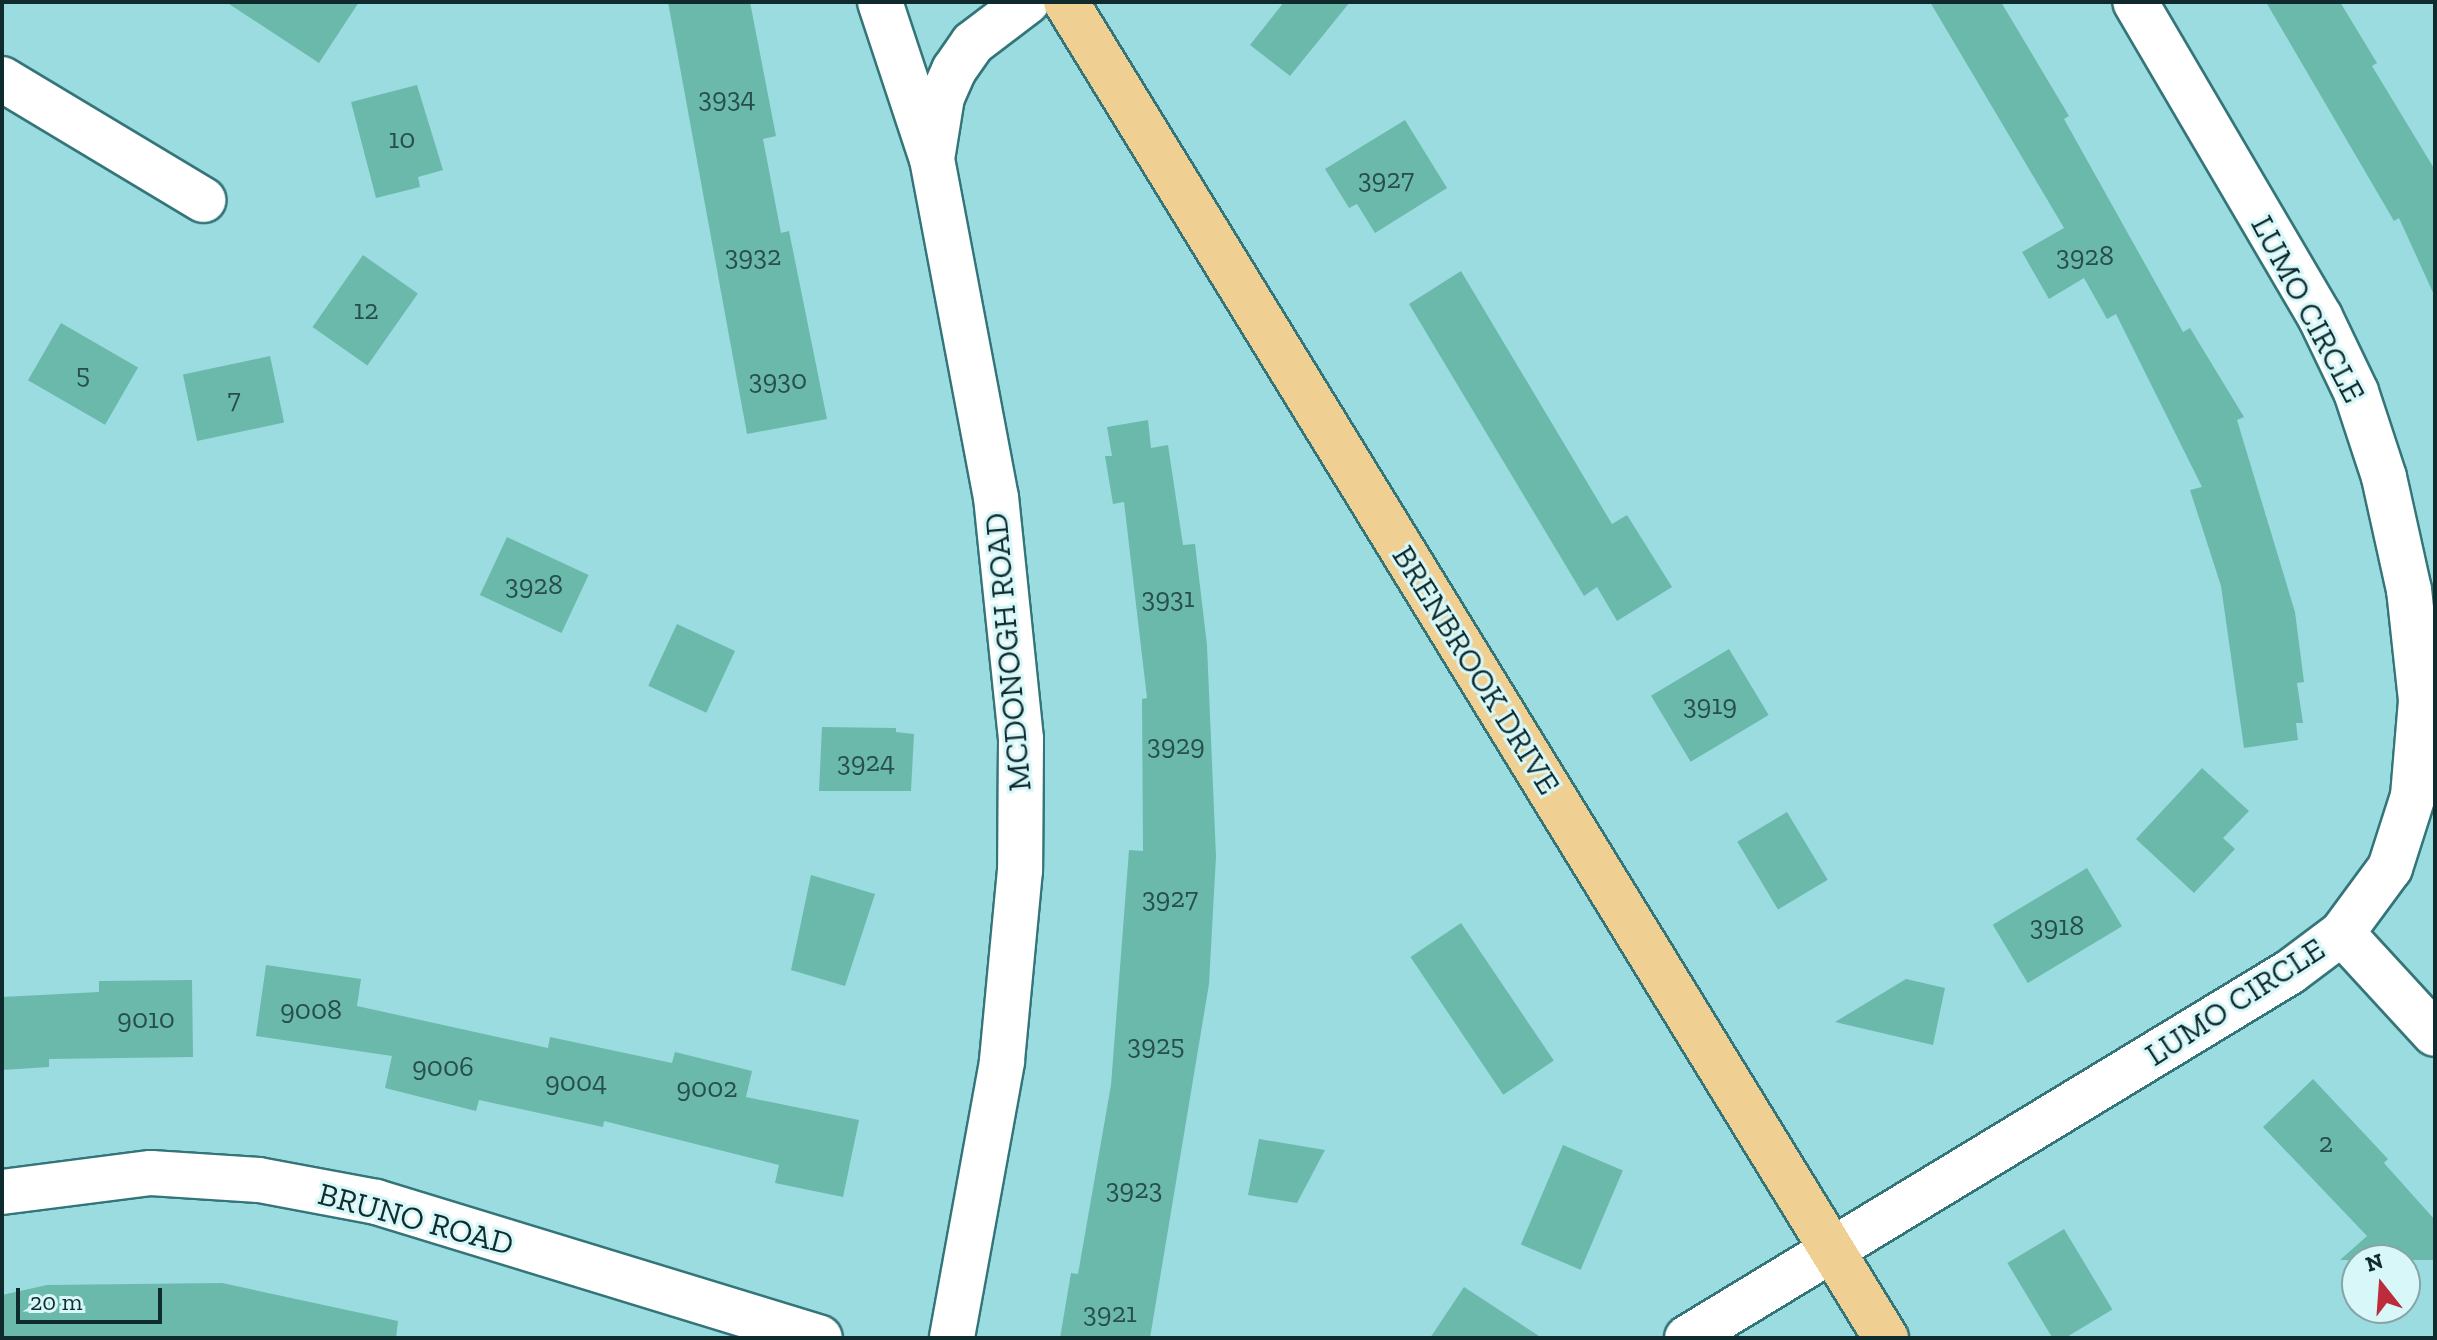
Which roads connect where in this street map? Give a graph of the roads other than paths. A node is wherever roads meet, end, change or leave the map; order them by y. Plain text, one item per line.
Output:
1 (880, 2) edge
2 (1027, 2) edge
3 (1066, 2) edge
4 (2135, 2) edge
5 (2, 79) edge
6 (932, 159) junction
7 (203, 200) dead end
8 (2342, 933) junction
9 (2435, 1034) edge
10 (2, 1192) edge
11 (1832, 1250) junction
12 (820, 1338) edge
13 (952, 1338) edge
14 (1687, 1338) edge
15 (1886, 1338) edge

1 - 6 street, MCDONOGH ROAD
2 - 6 street, MCDONOGH ROAD
3 - 11 main road, BRENBROOK DRIVE
4 - 8 street, LUMO CIRCLE
5 - 7 street
6 - 13 street, MCDONOGH ROAD
8 - 9 street
8 - 11 street, LUMO CIRCLE
10 - 12 street, BRUNO ROAD
11 - 14 street, LUMO CIRCLE
11 - 15 main road, BRENBROOK DRIVE

